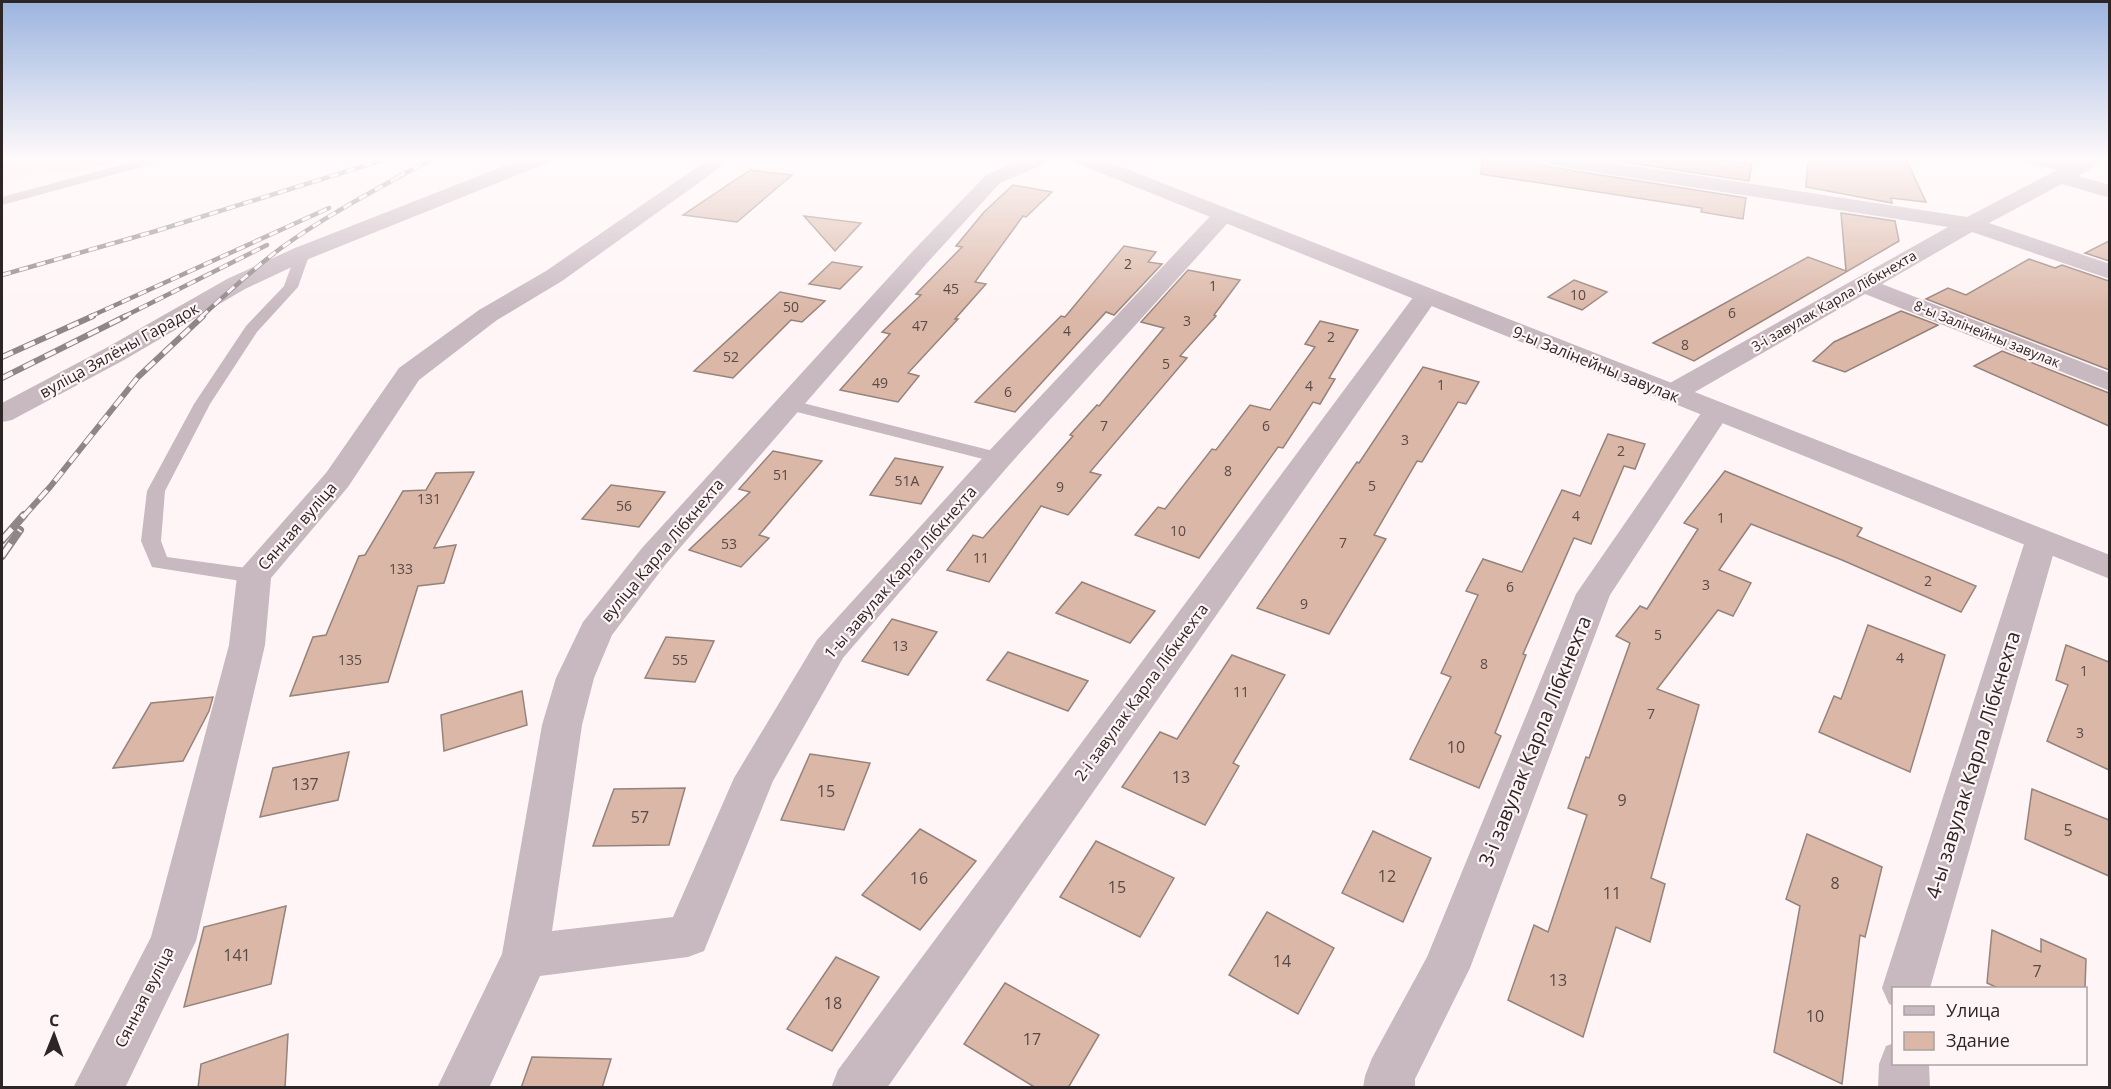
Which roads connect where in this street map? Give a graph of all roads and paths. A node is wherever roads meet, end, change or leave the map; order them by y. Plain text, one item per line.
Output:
1 (412, 210) edge
2 (649, 210) edge
3 (965, 210) edge
4 (1208, 210) edge
5 (1878, 210) edge
6 (1997, 210) edge
7 (1223, 216) junction
8 (1970, 224) junction
9 (303, 253) junction
10 (2109, 272) edge
11 (1864, 285) junction
12 (1426, 297) junction
13 (2109, 383) edge
14 (1671, 394) junction
15 (787, 404) junction
16 (1716, 412) junction
17 (2, 414) edge
18 (999, 458) junction
19 (2041, 541) junction
20 (2109, 568) edge
21 (254, 576) junction
22 (525, 956) junction
23 (1906, 987) edge
24 (1904, 1065) edge
25 (98, 1088) edge
26 (462, 1088) edge
27 (856, 1088) edge
28 (1389, 1088) edge
29 (1904, 1088) edge

1 - 9 street
2 - 21 street, Сянная вуліца
3 - 15 street, вуліца Карла Лібкнехта
4 - 7 street, 9-ы Залінейны завулак
5 - 8 street
6 - 8 street, 3-і завулак Карла Лібкнехта
7 - 12 street, 9-ы Залінейны завулак
7 - 18 street, 1-ы завулак Карла Лібкнехта
8 - 10 street
8 - 11 street, 3-і завулак Карла Лібкнехта
9 - 17 street, вуліца Зялёны Гарадок
9 - 21 lane
11 - 13 street, 8-ы Залінейны завулак
11 - 14 street, 3-і завулак Карла Лібкнехта
12 - 14 street, 9-ы Залінейны завулак
12 - 27 street, 2-і завулак Карла Лібкнехта
14 - 16 street, 9-ы Залінейны завулак
15 - 18 lane
15 - 22 street, вуліца Карла Лібкнехта
16 - 19 street, 9-ы Залінейны завулак
16 - 28 street, 3-і завулак Карла Лібкнехта
18 - 22 street, 1-ы завулак Карла Лібкнехта
19 - 20 street, 9-ы Залінейны завулак
19 - 23 street, 4-ы завулак Карла Лібкнехта
21 - 25 street, Сянная вуліца
22 - 26 street, вуліца Карла Лібкнехта
24 - 29 street

